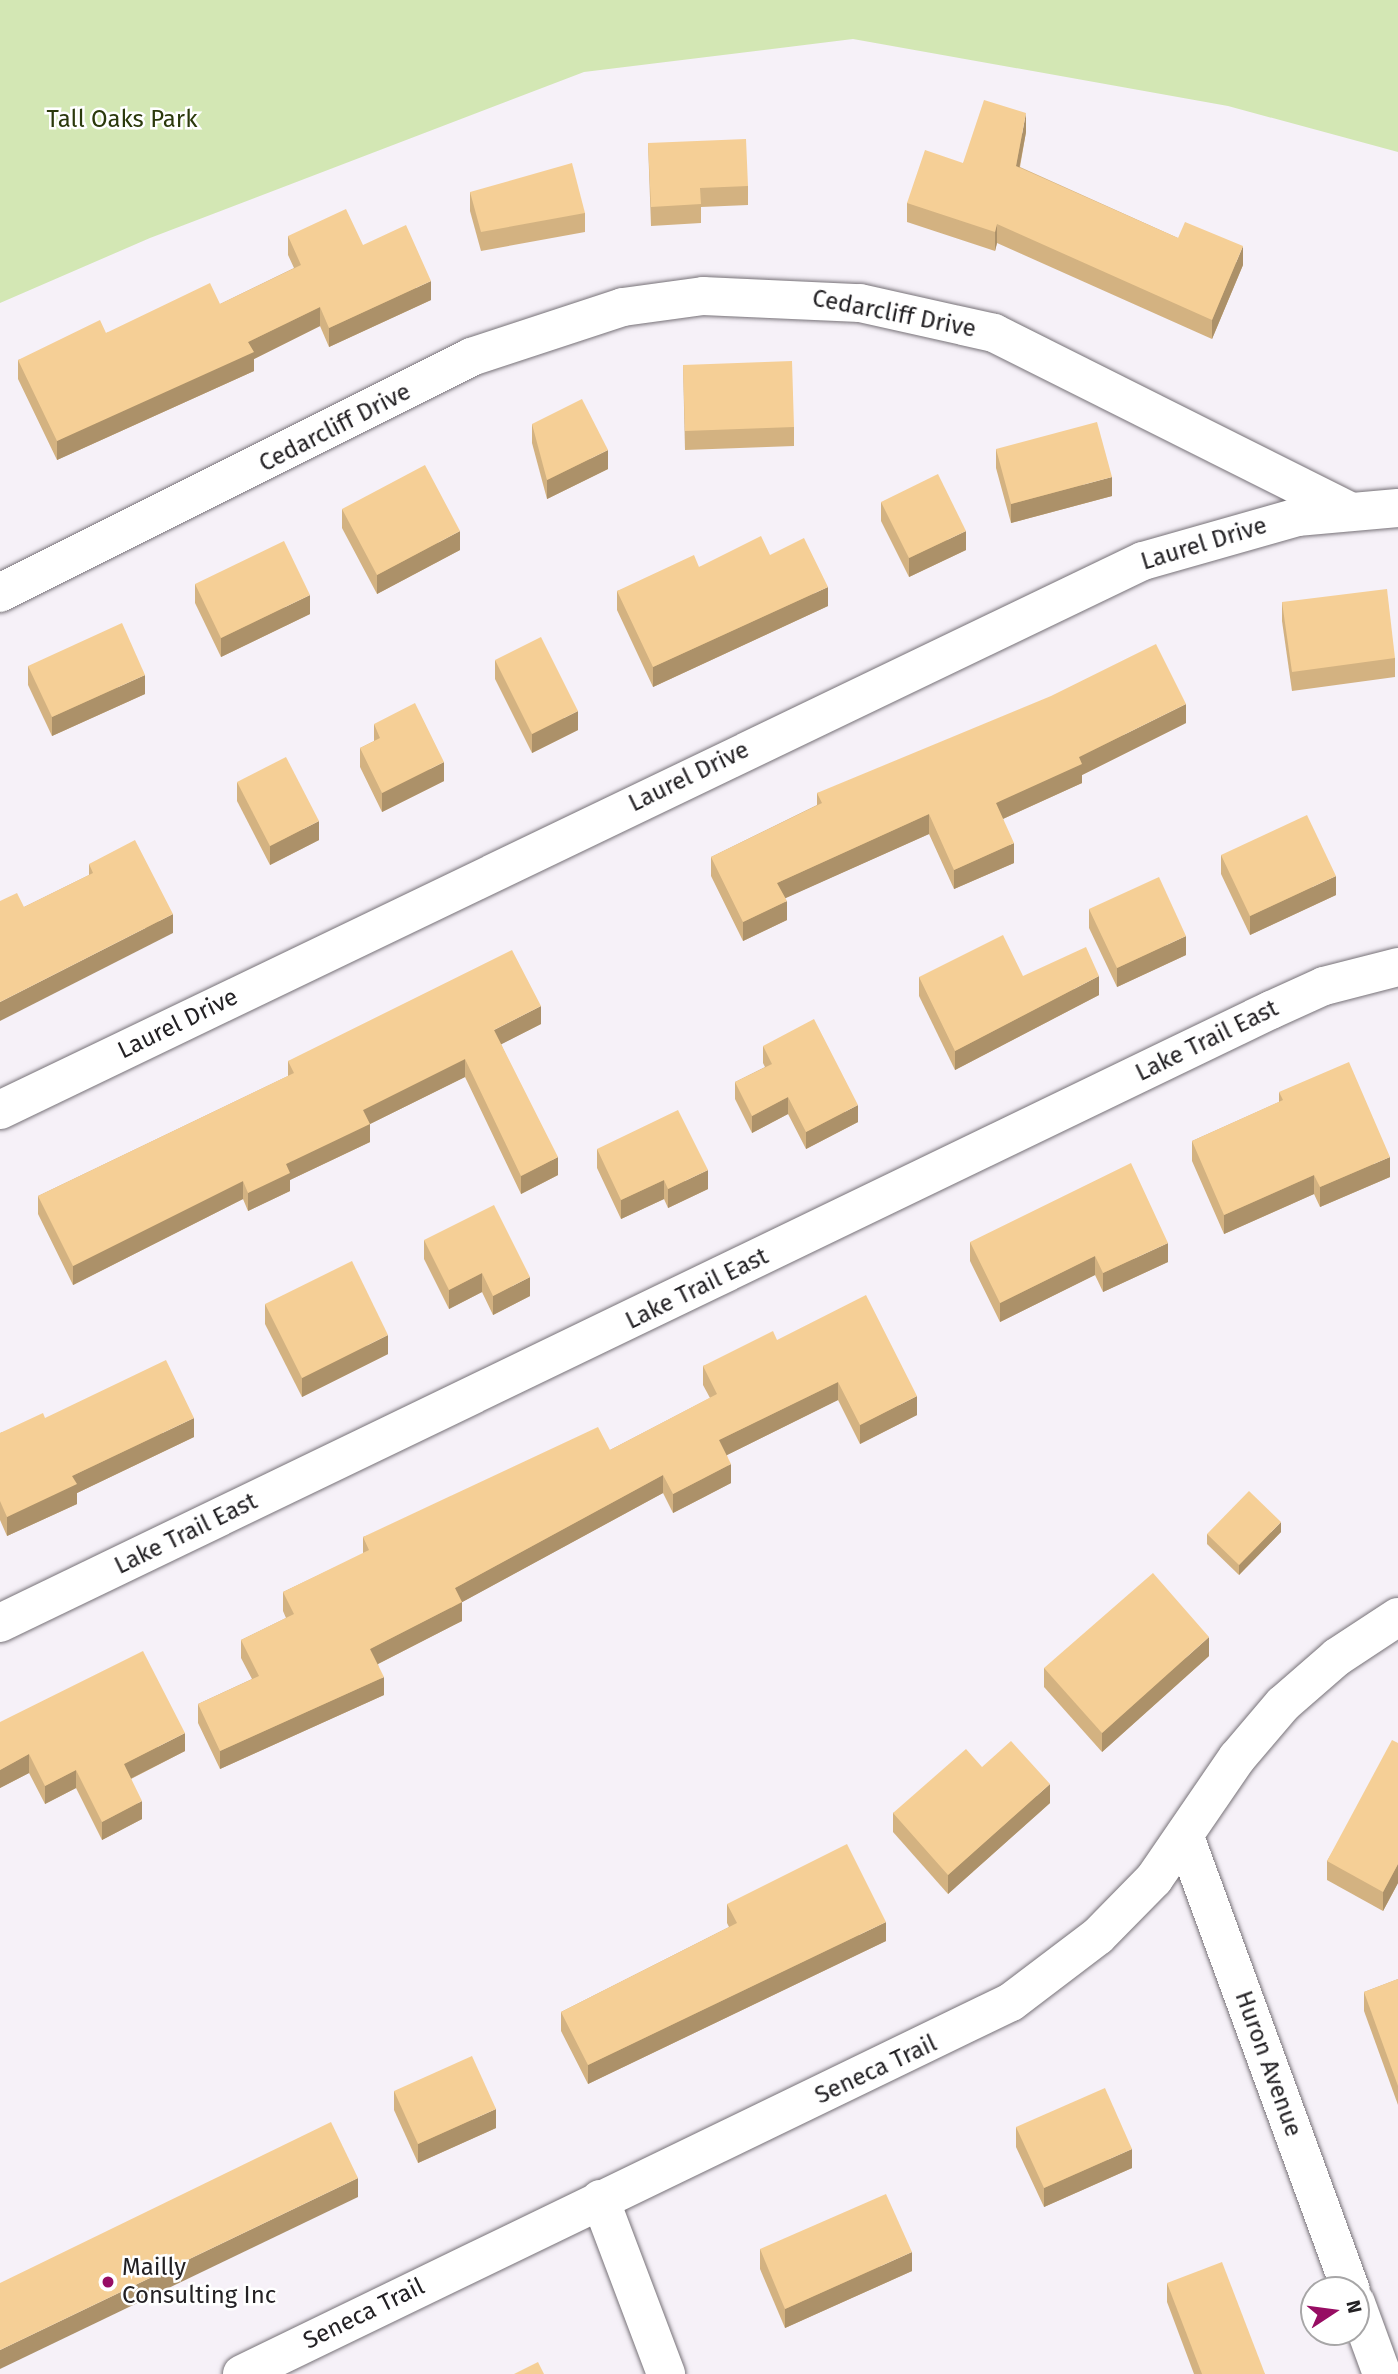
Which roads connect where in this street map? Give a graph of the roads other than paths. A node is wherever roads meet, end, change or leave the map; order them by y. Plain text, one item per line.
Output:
1 (1398, 508) edge
2 (1350, 511) junction
3 (0, 593) edge
4 (1398, 968) edge
5 (0, 1110) edge
6 (1398, 1617) edge
7 (0, 1623) edge
8 (1185, 1837) junction
9 (600, 2199) junction
10 (1346, 2276) edge
11 (1370, 2341) edge
12 (242, 2374) edge
13 (666, 2374) edge
14 (1382, 2374) edge

1 - 2 street, Laurel Drive
2 - 3 street, Cedarcliff Drive
2 - 5 street, Laurel Drive
4 - 7 street, Lake Trail East
6 - 8 street, Seneca Trail
8 - 9 street, Seneca Trail
8 - 10 street, Huron Avenue
9 - 12 street, Seneca Trail
9 - 13 street
11 - 14 street

